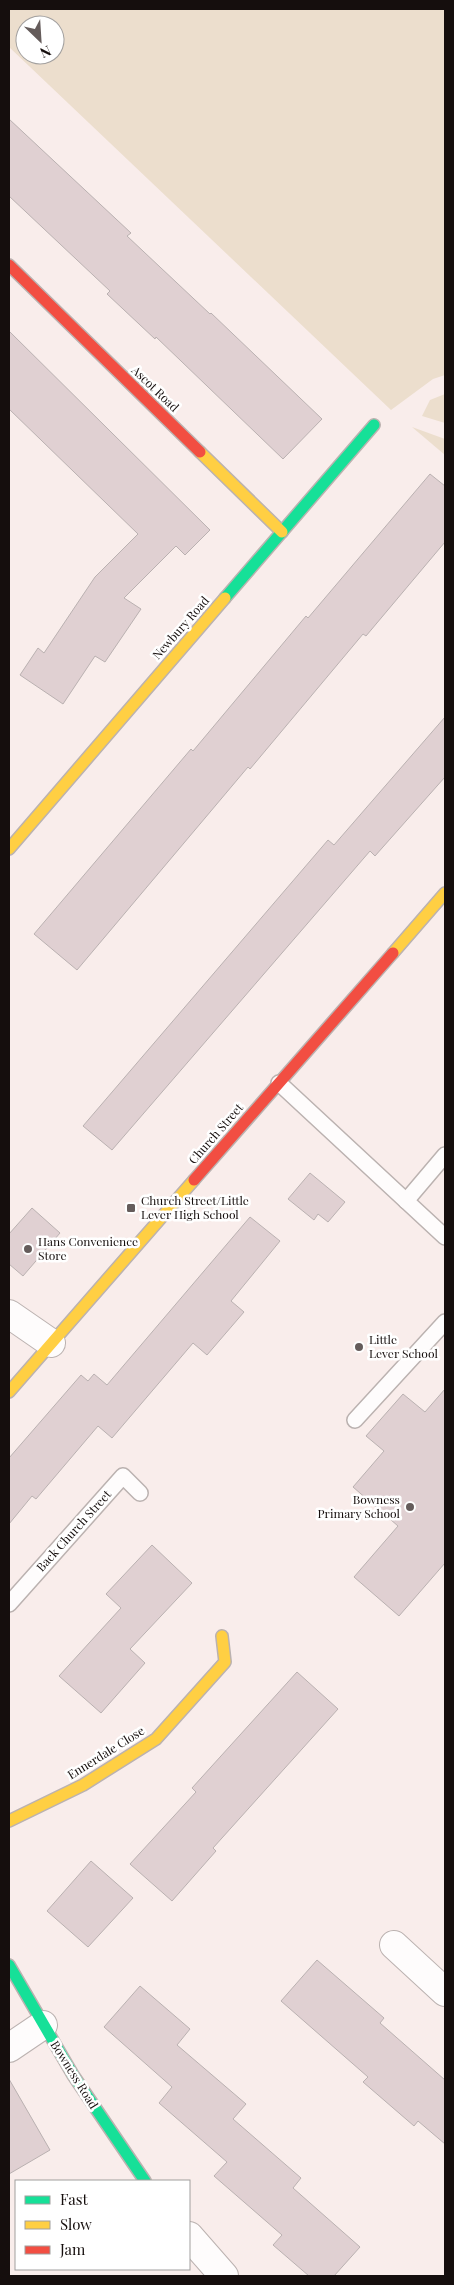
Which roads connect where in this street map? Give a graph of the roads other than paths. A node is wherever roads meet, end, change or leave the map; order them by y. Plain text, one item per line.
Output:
1 (9, 265) edge
2 (374, 425) dead end
3 (282, 532) junction
4 (9, 849) edge
5 (445, 893) edge
6 (280, 1083) junction
7 (445, 1155) edge
8 (406, 1201) junction
9 (445, 1238) edge
10 (9, 1314) edge
11 (445, 1322) edge
12 (51, 1343) junction
13 (9, 1392) edge
14 (355, 1420) dead end
15 (140, 1493) dead end
16 (9, 1604) edge
17 (222, 1636) dead end
18 (9, 1821) edge
19 (394, 1945) dead end
20 (9, 1965) edge
21 (445, 1992) edge
22 (43, 2026) junction
23 (9, 2048) edge
24 (144, 2180) edge
25 (190, 2237) edge
26 (224, 2276) edge

1 - 3 street, Ascot Road
2 - 3 street, Newbury Road
3 - 4 street, Newbury Road
5 - 6 street, Church Street
6 - 8 lane
6 - 12 street, Church Street
7 - 8 lane
8 - 9 lane
10 - 12 street
11 - 14 lane
12 - 13 street, Church Street
15 - 16 lane, Back Church Street
17 - 18 street, Ennerdale Close
19 - 21 street
20 - 22 street, Bowness Road
22 - 23 street
22 - 24 street, Bowness Road
25 - 26 street

